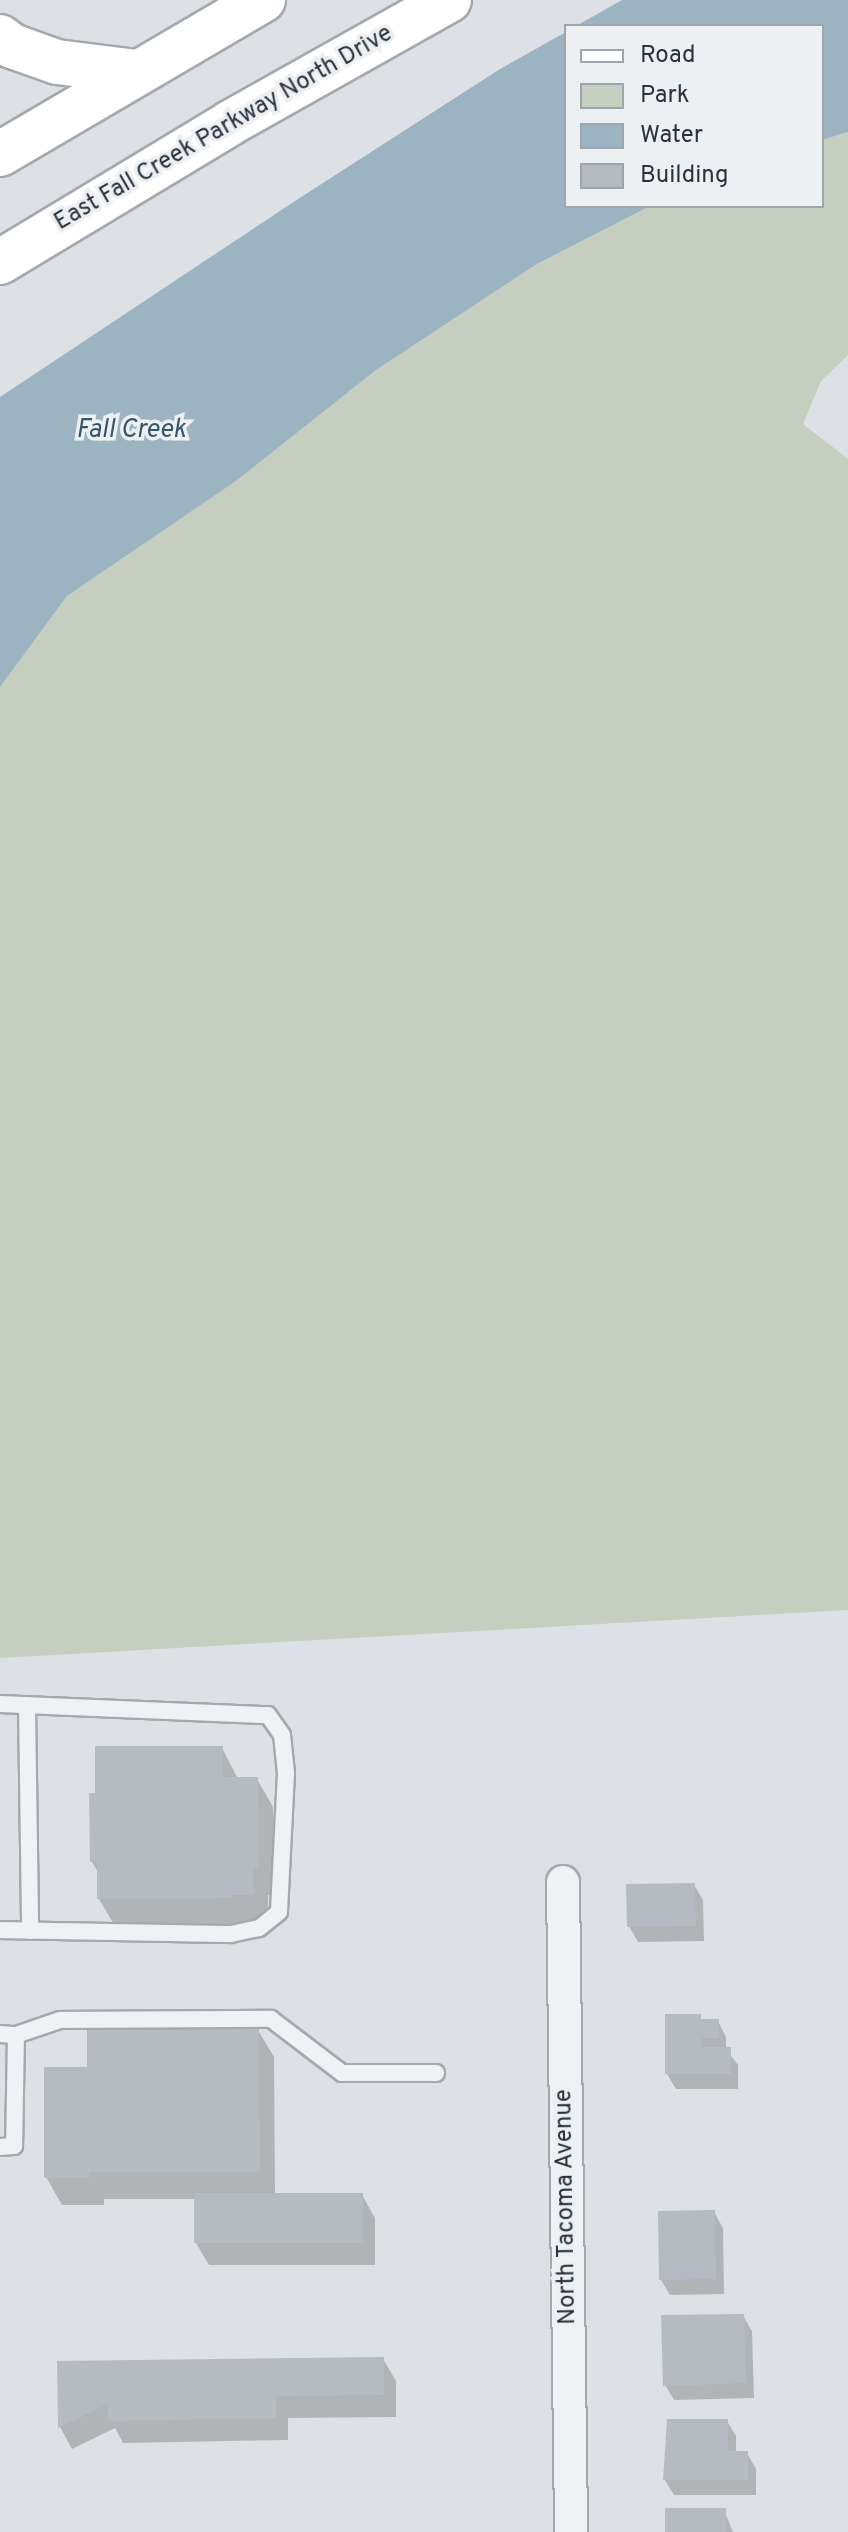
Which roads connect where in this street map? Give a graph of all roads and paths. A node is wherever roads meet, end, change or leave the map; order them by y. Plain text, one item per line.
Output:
1 (263, 0) edge
2 (449, 0) edge
3 (0, 37) edge
4 (136, 72) junction
5 (0, 154) edge
6 (0, 262) edge
7 (0, 1704) edge
8 (27, 1705) junction
9 (563, 1882) dead end
10 (0, 1930) edge
11 (30, 1931) junction
12 (8, 2034) edge
13 (436, 2073) dead end
14 (0, 2147) edge
15 (571, 2532) edge

1 - 4 main road
2 - 6 main road, East Fall Creek Parkway North Drive
3 - 4 main road
4 - 5 main road
7 - 8 lane
8 - 11 lane
8 - 11 lane
9 - 15 street, North Tacoma Avenue
10 - 11 lane
12 - 13 lane
12 - 14 lane

